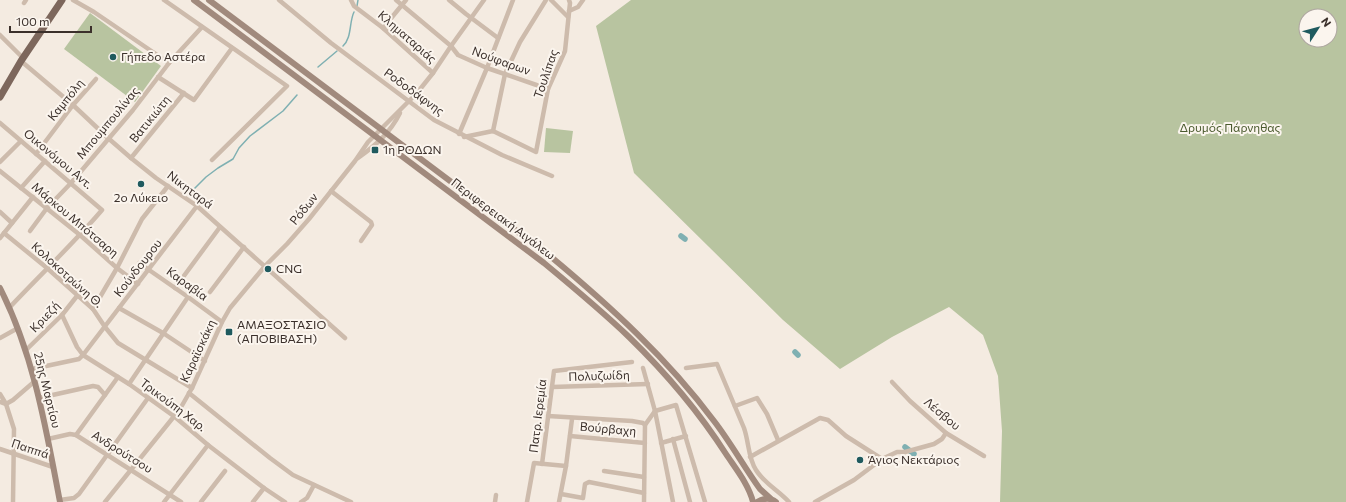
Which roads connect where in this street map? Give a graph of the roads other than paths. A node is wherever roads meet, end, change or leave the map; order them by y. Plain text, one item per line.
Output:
1 (62, 0) edge
2 (73, 0) edge
3 (164, 0) edge
4 (194, 0) edge
5 (209, 0) edge
6 (279, 0) edge
7 (351, 0) edge
8 (396, 0) edge
9 (406, 0) edge
10 (450, 0) edge
11 (484, 0) edge
12 (513, 0) edge
13 (546, 0) edge
14 (551, 0) edge
15 (583, 0) edge
16 (569, 1) edge
17 (402, 5) junction
18 (568, 14) junction
19 (471, 18) junction
20 (202, 27) junction
21 (383, 28) junction
22 (0, 35) edge
23 (498, 38) junction
24 (451, 46) junction
25 (232, 48) junction
26 (22, 59) junction
27 (169, 63) junction
28 (487, 68) junction
29 (433, 73) junction
30 (505, 74) junction
31 (158, 77) junction
32 (96, 79) dead end
33 (548, 88) junction
34 (184, 93) junction
35 (0, 97) edge
36 (409, 103) junction
37 (73, 105) junction
38 (402, 110) junction
39 (0, 123) edge
40 (380, 129) junction
41 (493, 131) junction
42 (387, 134) junction
43 (459, 134) junction
44 (374, 136) junction
45 (464, 137) junction
46 (108, 138) junction
47 (381, 140) junction
48 (21, 141) junction
49 (36, 154) junction
50 (131, 158) junction
51 (212, 160) dead end
52 (355, 160) junction
53 (45, 161) junction
54 (0, 162) edge
55 (0, 171) edge
56 (552, 176) dead end
57 (72, 183) junction
58 (168, 186) junction
59 (21, 188) junction
60 (331, 191) junction
61 (33, 197) junction
62 (197, 206) junction
63 (47, 208) junction
64 (0, 212) edge
65 (12, 223) junction
66 (220, 227) junction
67 (30, 231) dead end
68 (4, 233) junction
69 (80, 235) junction
70 (0, 238) edge
71 (361, 241) dead end
72 (244, 247) junction
73 (139, 263) dead end
74 (265, 266) junction
75 (47, 268) junction
76 (117, 268) junction
77 (149, 270) junction
78 (138, 284) junction
79 (0, 288) edge
80 (175, 288) junction
81 (210, 292) dead end
82 (77, 296) junction
83 (188, 297) junction
84 (9, 308) junction
85 (119, 308) junction
86 (93, 309) junction
87 (62, 315) junction
88 (222, 322) junction
89 (105, 327) junction
90 (18, 328) junction
91 (163, 333) junction
92 (0, 338) edge
93 (345, 338) dead end
94 (26, 350) junction
95 (84, 355) junction
96 (145, 359) junction
97 (205, 361) junction
98 (632, 362) dead end
99 (643, 368) dead end
100 (686, 368) dead end
101 (32, 369) junction
102 (118, 377) junction
103 (34, 381) junction
104 (892, 382) dead end
105 (129, 384) junction
106 (648, 384) junction
107 (552, 387) junction
108 (192, 388) junction
109 (189, 393) junction
110 (0, 394) edge
111 (105, 395) junction
112 (39, 398) junction
113 (148, 398) junction
114 (0, 402) edge
115 (6, 404) junction
116 (735, 406) junction
117 (655, 411) junction
118 (548, 416) junction
119 (175, 417) junction
120 (572, 419) junction
121 (645, 425) junction
122 (946, 433) junction
123 (76, 435) junction
124 (570, 436) junction
125 (686, 436) junction
126 (48, 439) junction
127 (673, 439) junction
128 (778, 440) junction
129 (644, 443) junction
130 (661, 443) junction
131 (208, 445) junction
132 (0, 449) edge
133 (14, 453) junction
134 (107, 455) junction
135 (984, 456) dead end
136 (750, 457) junction
137 (882, 459) junction
138 (542, 464) junction
139 (566, 466) junction
140 (53, 467) junction
141 (132, 470) junction
142 (225, 471) dead end
143 (604, 471) dead end
144 (644, 477) junction
145 (314, 485) junction
146 (264, 488) junction
147 (644, 493) junction
148 (560, 494) junction
149 (170, 495) junction
150 (496, 495) dead end
151 (770, 498) junction
152 (60, 501) edge
153 (13, 502) edge
154 (105, 502) edge
155 (164, 502) edge
156 (181, 502) edge
157 (201, 502) edge
158 (253, 502) edge
159 (285, 502) edge
160 (301, 502) edge
161 (351, 502) edge
162 (495, 502) edge
163 (527, 502) edge
164 (559, 502) edge
165 (644, 502) edge
166 (673, 502) edge
167 (690, 502) edge
168 (705, 502) edge
169 (752, 502) edge
170 (757, 502) edge
171 (776, 502) edge
172 (789, 502) edge
173 (815, 502) edge

1 - 26 main road
2 - 27 street
3 - 20 street
4 - 44 main road, Περιφερειακή Αιγάλεω
5 - 40 main road, Περιφερειακή Αιγάλεω
6 - 36 street, Ροδοδάφνης
7 - 21 street, Κληματαριάς
8 - 17 street, Νούφαρων
9 - 17 street
10 - 19 street
11 - 19 street, Ρόδων
12 - 23 street
13 - 30 street
14 - 18 street
15 - 18 street
16 - 18 street, Τουλίπας
17 - 21 street
17 - 24 street, Νούφαρων
18 - 33 street, Τουλίπας
19 - 23 street
19 - 24 street, Ρόδων
20 - 25 street
20 - 27 street, Μπουμπουλίνας
21 - 29 street, Κληματαριάς
22 - 26 street, Νικηταρά
23 - 28 street
24 - 28 street, Νούφαρων
24 - 29 street, Ρόδων
25 - 34 street
25 - 51 street
26 - 35 main road
26 - 37 street, Νικηταρά
27 - 31 street, Μπουμπουλίνας
28 - 30 street, Νούφαρων
28 - 43 street
29 - 36 street, Ρόδων
30 - 33 street, Νούφαρων
30 - 41 street
31 - 34 street
31 - 46 street, Μπουμπουλίνας
32 - 37 street, Καμπόλη
33 - 41 street, Τουλίπας
34 - 50 street, Βατικιώτη
36 - 38 street, Ρόδων
36 - 43 street, Ροδοδάφνης
37 - 46 street, Νικηταρά
37 - 49 street, Καμπόλη
38 - 40 street, Ρόδων
38 - 42 street, Ρόδων
39 - 48 street, Οικονόμου Αντ.
40 - 42 main road, Περιφερειακή Αιγάλεω
40 - 44 street, Ρόδων
41 - 45 street
42 - 47 street, Ρόδων
42 - 151 main road, Περιφερειακή Αιγάλεω
43 - 45 street, Ροδοδάφνης
44 - 47 main road, Περιφερειακή Αιγάλεω
44 - 52 street, Ρόδων
45 - 56 street, Ροδοδάφνης
46 - 50 street, Νικηταρά
46 - 57 street, Μπουμπουλίνας
47 - 52 street, Ρόδων
47 - 169 main road, Περιφερειακή Αιγάλεω
48 - 49 street, Οικονόμου Αντ.
48 - 54 street
49 - 53 street, Οικονόμου Αντ.
50 - 58 street, Νικηταρά
52 - 60 street, Ρόδων
53 - 57 street, Οικονόμου Αντ.
53 - 59 street
55 - 59 street, Μάρκου Μπότσαρη
57 - 63 street, Μπουμπουλίνας
57 - 69 street, Οικονόμου Αντ.
58 - 62 street, Νικηταρά
58 - 76 street
59 - 61 street, Μάρκου Μπότσαρη
60 - 71 street
60 - 74 street, Ρόδων
61 - 63 street, Μάρκου Μπότσαρη
61 - 65 street
62 - 66 street, Νικηταρά
62 - 77 street, Κούνδουρου
63 - 67 street, Μπουμπουλίνας
63 - 69 street, Μάρκου Μπότσαρη
64 - 65 street
65 - 68 street
66 - 72 street, Νικηταρά
66 - 80 street
68 - 70 street
68 - 75 street, Κολοκοτρώνη Θ.
69 - 75 street
69 - 76 street, Μάρκου Μπότσαρη
72 - 74 street, Νικηταρά
72 - 81 street
73 - 77 street, Καραβία
74 - 88 street, Καραϊσκάκη
74 - 93 street, Νικηταρά
75 - 82 street, Κολοκοτρώνη Θ.
75 - 84 street
76 - 78 street, Μάρκου Μπότσαρη
76 - 86 street
77 - 78 street, Κούνδουρου
77 - 80 street, Καραβία
78 - 85 street, Κούνδουρου
79 - 84 main road, 25ης Μαρτίου
80 - 83 street, Καραβία
82 - 86 street, Κολοκοτρώνη Θ.
82 - 87 street, Κριεζή
83 - 88 street, Καραβία
83 - 91 street
84 - 90 main road, 25ης Μαρτίου
85 - 89 street, Κούνδουρου
85 - 91 street
86 - 89 street, Κολοκοτρώνη Θ.
87 - 94 street, Κριεζή
87 - 95 street, Τρικούπη Χαρ.
88 - 97 street, Καραϊσκάκη
89 - 95 street, Κούνδουρου
89 - 96 street, Κολοκοτρώνη Θ.
90 - 92 street
90 - 94 main road, 25ης Μαρτίου
91 - 96 street
91 - 97 street
94 - 101 main road, 25ης Μαρτίου
95 - 101 street
95 - 102 street, Τρικούπη Χαρ.
96 - 105 street
96 - 108 street, Κολοκοτρώνη Θ.
97 - 108 street, Καραϊσκάκη
98 - 107 street, Πατρ. Ιερεμία
99 - 106 street
100 - 116 street
101 - 103 main road, 25ης Μαρτίου
102 - 105 street, Τρικούπη Χαρ.
102 - 111 street
103 - 112 main road, 25ης Μαρτίου
103 - 115 street
104 - 122 street, Λέσβου
105 - 113 street, Τρικούπη Χαρ.
106 - 107 street, Πολυζωίδη
106 - 117 street
107 - 118 street, Πατρ. Ιερεμία
108 - 109 street, Καραϊσκάκη
109 - 119 street, Καραϊσκάκη
109 - 145 street
110 - 115 street
111 - 112 street
111 - 123 street
112 - 126 main road, 25ης Μαρτίου
113 - 119 street, Τρικούπη Χαρ.
113 - 134 street
114 - 115 street
115 - 133 street
116 - 128 street
116 - 136 street
117 - 121 street
117 - 125 street
117 - 130 street
118 - 120 street
118 - 138 street, Πατρ. Ιερεμία
119 - 131 street, Τρικούπη Χαρ.
119 - 141 street, Καραϊσκάκη
120 - 121 street
120 - 124 street
121 - 129 street
122 - 135 street, Λέσβου
122 - 137 street
123 - 126 street, Ανδρούτσου
123 - 134 street, Ανδρούτσου
124 - 129 street, Βούρβαχη
124 - 139 street
125 - 127 street
125 - 168 street
126 - 140 main road, 25ης Μαρτίου
127 - 130 street
127 - 167 street
128 - 136 street
128 - 137 street
129 - 144 street
130 - 166 street
131 - 146 street, Τρικούπη Χαρ.
131 - 149 street
132 - 133 street, Παππά
133 - 140 street, Παππά
133 - 153 street
134 - 141 street, Ανδρούτσου
134 - 152 street
136 - 172 street
137 - 173 street
138 - 139 street
138 - 163 street
139 - 148 street
140 - 152 main road, 25ης Μαρτίου
141 - 149 street, Ανδρούτσου
141 - 154 street, Καραϊσκάκη
142 - 157 street
143 - 144 street
144 - 147 street
145 - 160 street
145 - 161 street
146 - 158 street
146 - 159 street, Τρικούπη Χαρ.
147 - 148 street
147 - 165 street
148 - 164 street
149 - 155 street
149 - 156 street, Ανδρούτσου
150 - 162 street
151 - 170 main road
151 - 171 main road, Περιφερειακή Αιγάλεω

